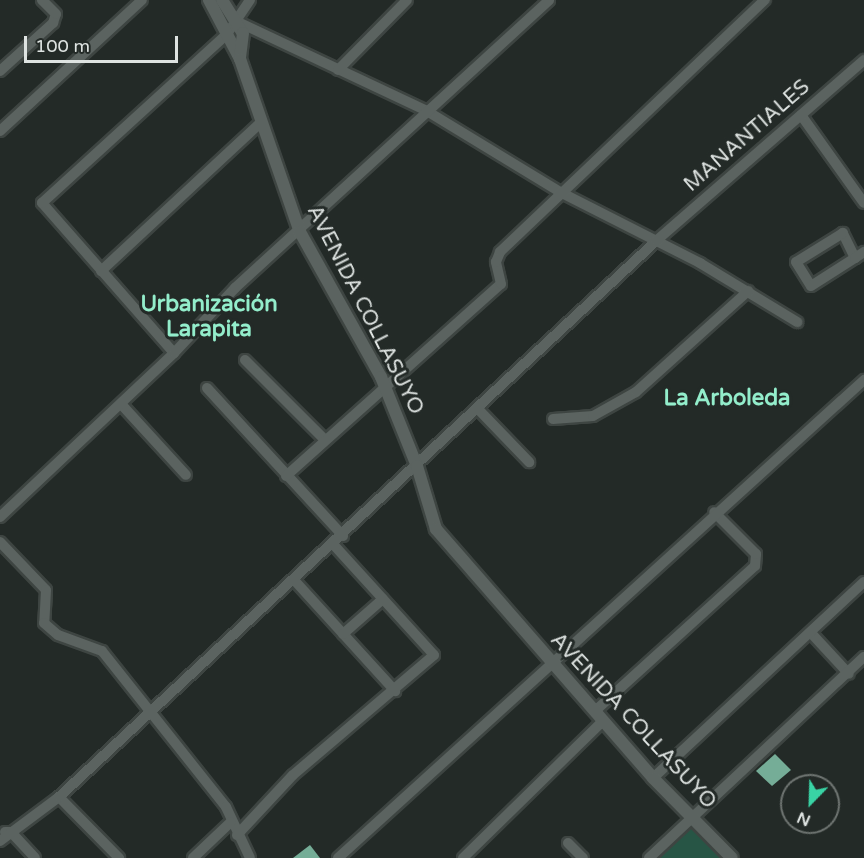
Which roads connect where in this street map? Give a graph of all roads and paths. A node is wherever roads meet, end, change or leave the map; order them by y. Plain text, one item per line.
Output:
1 (42, 0) edge
2 (142, 0) edge
3 (209, 0) edge
4 (222, 0) edge
5 (250, 0) edge
6 (407, 0) edge
7 (549, 0) edge
8 (765, 0) edge
9 (238, 22) junction
10 (227, 34) junction
11 (240, 59) junction
12 (864, 60) edge
13 (338, 70) junction
14 (0, 71) edge
15 (427, 111) junction
16 (801, 115) junction
17 (260, 123) junction
18 (0, 131) edge
19 (562, 193) junction
20 (864, 203) edge
21 (300, 232) junction
22 (656, 242) junction
23 (860, 255) edge
24 (101, 272) junction
25 (748, 291) junction
26 (797, 322) dead end
27 (174, 353) junction
28 (245, 360) dead end
29 (864, 380) edge
30 (207, 387) dead end
31 (386, 388) junction
32 (121, 404) junction
33 (478, 409) junction
34 (553, 418) dead end
35 (325, 440) junction
36 (529, 462) dead end
37 (417, 466) junction
38 (186, 476) dead end
39 (286, 476) junction
40 (714, 512) junction
41 (0, 517) edge
42 (343, 536) junction
43 (0, 542) edge
44 (334, 545) junction
45 (295, 581) junction
46 (864, 582) edge
47 (383, 598) junction
48 (343, 634) junction
49 (812, 634) junction
50 (864, 657) edge
51 (550, 661) junction
52 (849, 674) junction
53 (395, 691) junction
54 (151, 712) junction
55 (599, 716) junction
56 (653, 778) junction
57 (59, 797) junction
58 (695, 816) junction
59 (231, 822) junction
60 (6, 832) edge
61 (237, 835) junction
62 (0, 842) edge
63 (568, 843) dead end
64 (35, 858) edge
65 (119, 858) edge
66 (193, 858) edge
67 (250, 858) edge
68 (338, 858) edge
69 (463, 858) edge
70 (583, 858) edge
71 (649, 858) edge
72 (732, 858) edge

1 - 14 street
2 - 18 street
3 - 10 street
4 - 9 street, AVENIDA COLLASUYO
5 - 9 street
6 - 13 street
7 - 15 street
8 - 19 street
9 - 10 street
9 - 11 street, AVENIDA COLLASUYO
9 - 13 street
10 - 11 street
10 - 24 street
11 - 17 street, AVENIDA COLLASUYO
12 - 16 street, MANANTIALES
13 - 15 street
15 - 19 street
15 - 21 street
16 - 20 street
16 - 22 street, MANANTIALES
17 - 21 street, AVENIDA COLLASUYO
17 - 24 street
19 - 22 street
19 - 31 street
21 - 27 street
21 - 31 street, AVENIDA COLLASUYO
22 - 25 street
22 - 33 street, MANANTIALES
23 - 23 street
24 - 27 street
25 - 26 street
25 - 34 street
27 - 32 street
28 - 35 street
29 - 40 street
30 - 39 street
31 - 35 street
31 - 37 street, AVENIDA COLLASUYO
32 - 38 street
32 - 41 street
33 - 36 street
33 - 37 street, MANANTIALES
35 - 39 street
37 - 42 street, MANANTIALES
37 - 51 street, AVENIDA COLLASUYO
39 - 42 street
40 - 51 street
40 - 55 street
42 - 44 street, MANANTIALES
43 - 54 street
44 - 45 street, MANANTIALES
44 - 47 street
45 - 48 street
45 - 54 street, MANANTIALES
46 - 49 street
47 - 48 street
47 - 53 street
48 - 53 street
49 - 52 street
49 - 56 street
50 - 52 street
51 - 55 street, AVENIDA COLLASUYO
51 - 68 street
52 - 58 street
53 - 61 street
54 - 57 street, MANANTIALES
54 - 59 street
55 - 56 street, AVENIDA COLLASUYO
55 - 69 street
56 - 58 street, AVENIDA COLLASUYO
57 - 60 street, MANANTIALES
57 - 65 street
58 - 71 street
58 - 72 street, AVENIDA COLLASUYO
59 - 61 street
59 - 66 street
60 - 62 street, MANANTIALES
60 - 64 street
61 - 67 street
63 - 70 street

